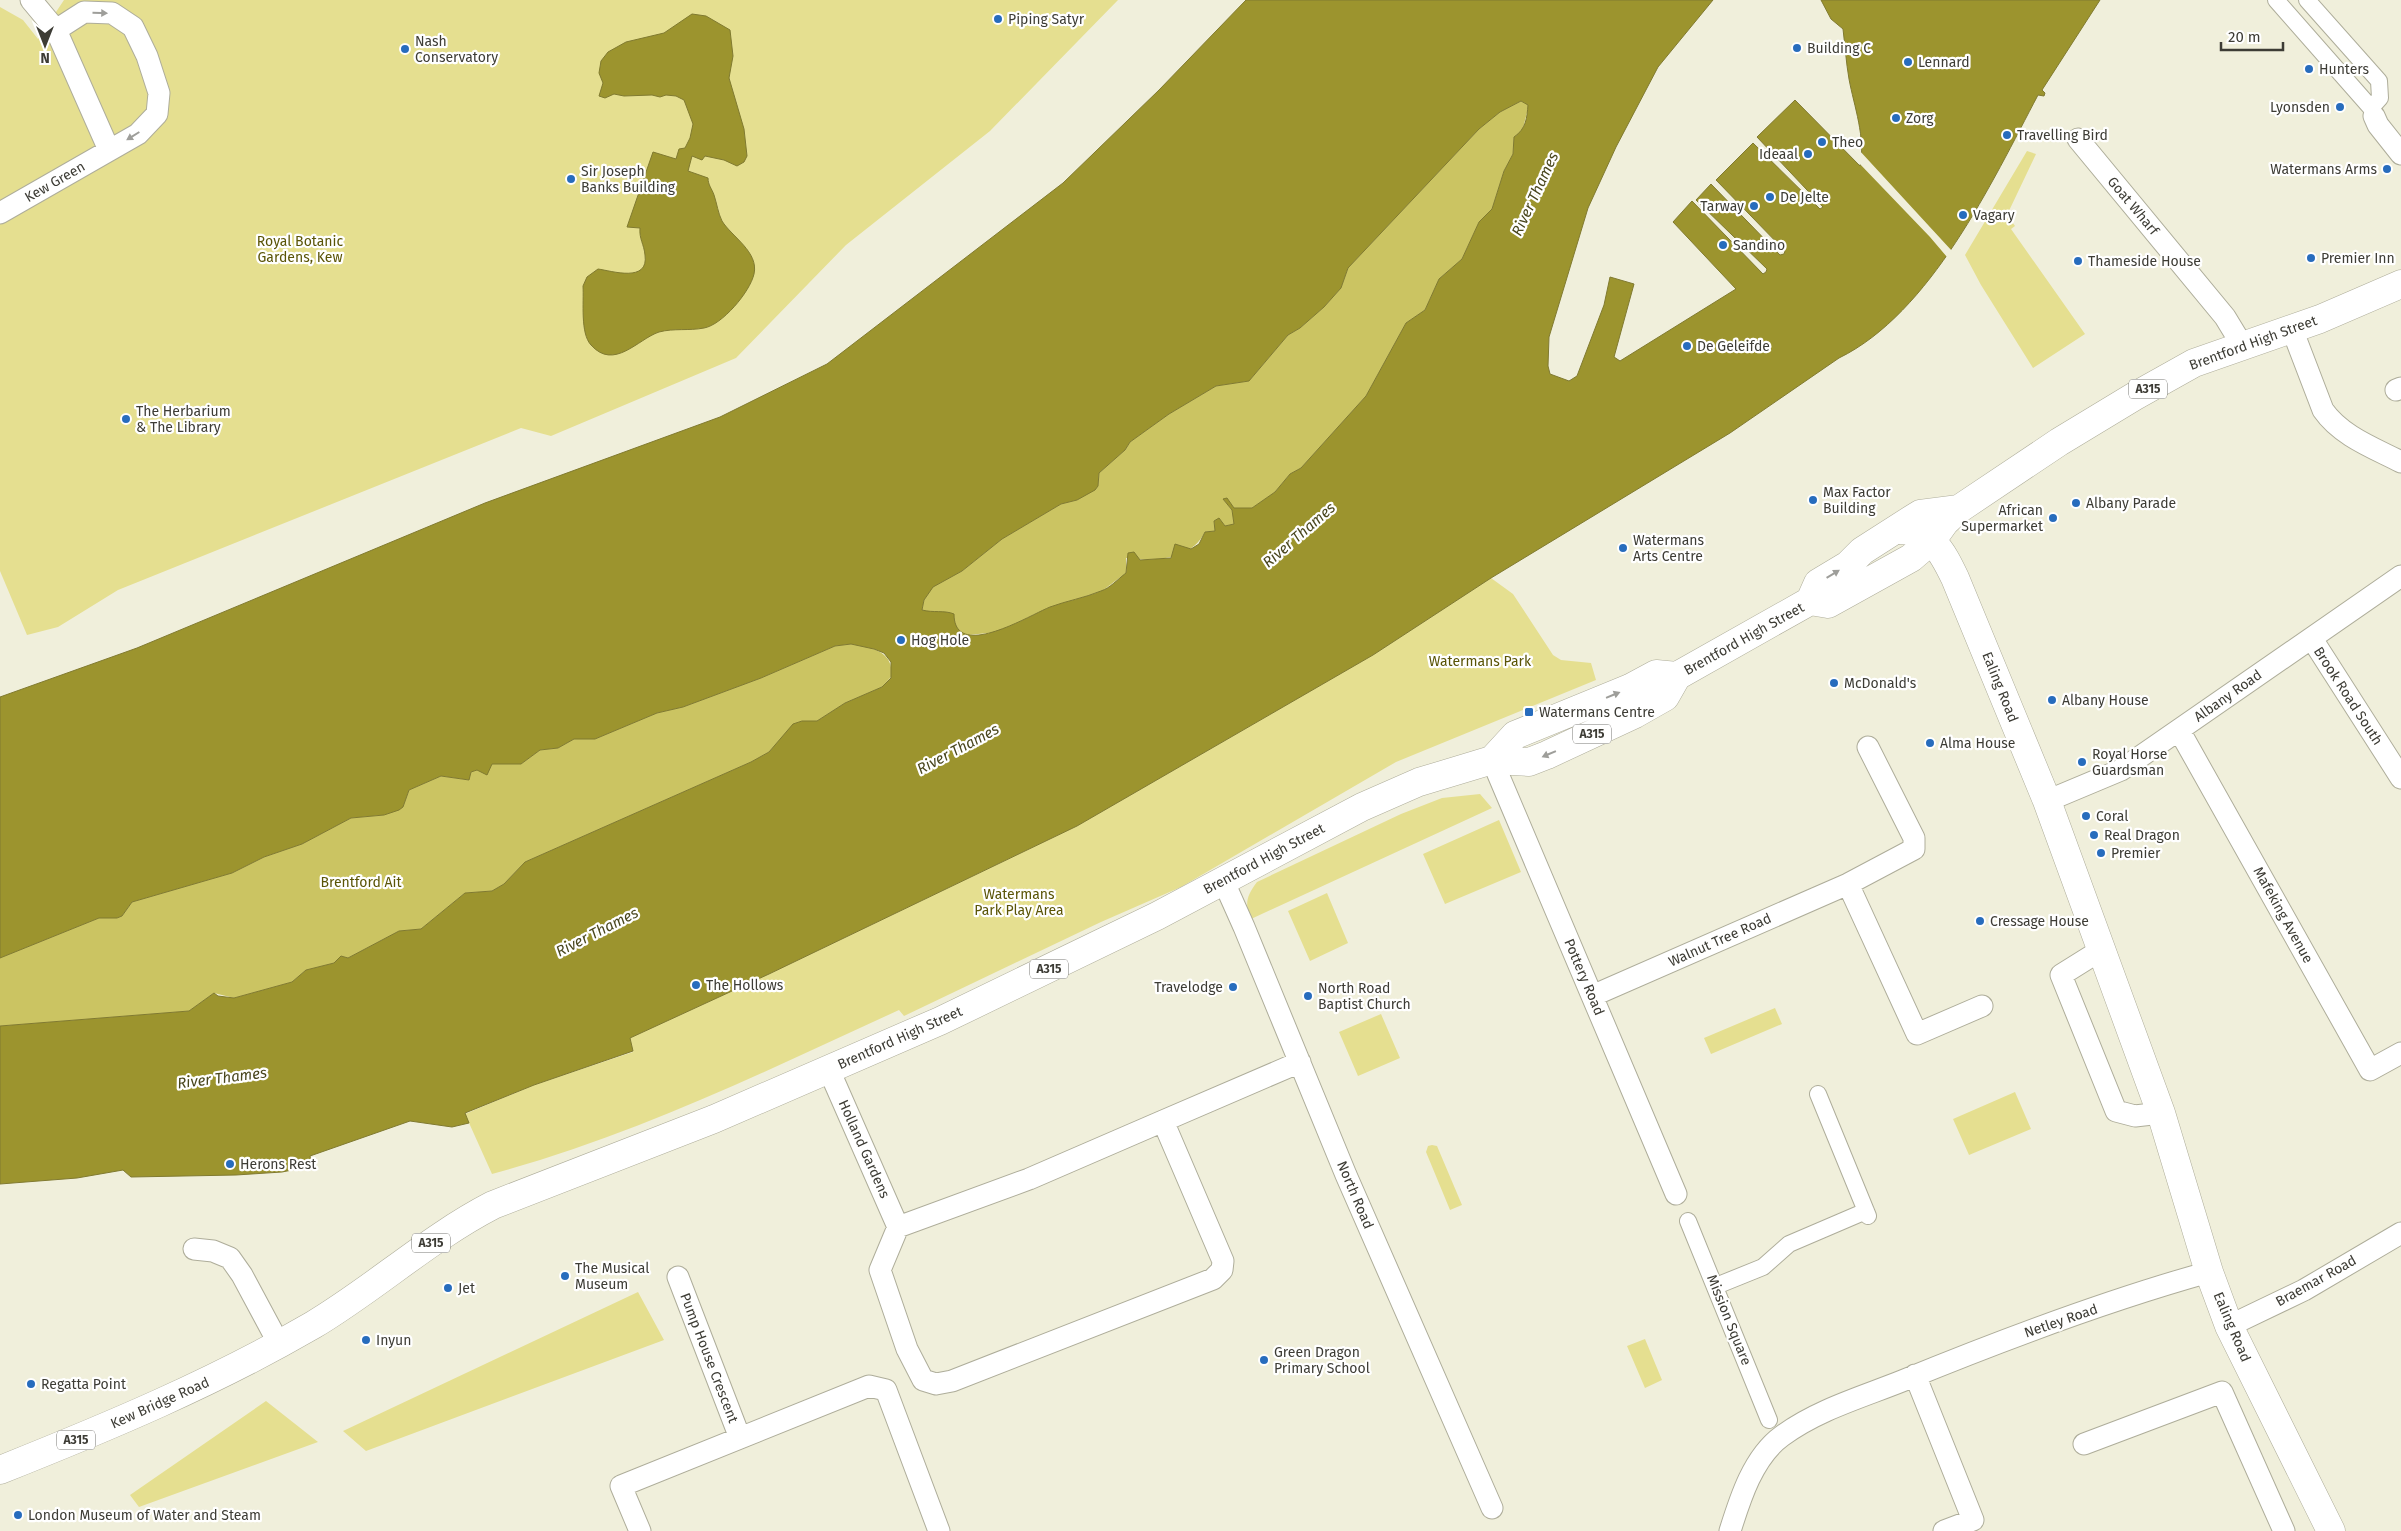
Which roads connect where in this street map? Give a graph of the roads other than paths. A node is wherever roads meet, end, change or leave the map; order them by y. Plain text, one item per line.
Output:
1 (31, 0) edge
2 (2276, 0) edge
3 (2308, 0) edge
4 (56, 30) junction
5 (2372, 112) junction
6 (2078, 139) dead end
7 (109, 150) junction
8 (2401, 154) edge
9 (0, 214) edge
10 (2401, 284) edge
11 (2292, 329) junction
12 (2242, 345) junction
13 (2401, 462) edge
14 (1959, 509) junction
15 (1897, 530) junction
16 (1932, 540) junction
17 (2401, 576) edge
18 (1810, 601) junction
19 (2312, 639) junction
20 (2179, 730) junction
21 (1868, 747) dead end
22 (1492, 760) junction
23 (2401, 776) edge
24 (2047, 801) junction
25 (1223, 880) junction
26 (1848, 884) junction
27 (2101, 950) junction
28 (1592, 996) junction
29 (1982, 1006) dead end
30 (2401, 1053) edge
31 (1300, 1062) junction
32 (829, 1070) junction
33 (1818, 1094) dead end
34 (2161, 1113) junction
35 (1163, 1121) junction
36 (1676, 1194) dead end
37 (1688, 1221) dead end
38 (898, 1227) junction
39 (2401, 1233) edge
40 (194, 1249) dead end
41 (2209, 1272) junction
42 (678, 1277) dead end
43 (1716, 1286) junction
44 (315, 1324) joint
45 (2229, 1326) junction
46 (278, 1344) junction
47 (1915, 1375) junction
48 (1769, 1420) dead end
49 (740, 1438) junction
50 (2084, 1444) dead end
51 (0, 1470) edge
52 (1492, 1508) dead end
53 (640, 1531) edge
54 (939, 1531) edge
55 (1730, 1531) edge
56 (1944, 1531) edge
57 (2284, 1531) edge
58 (2330, 1531) edge

1 - 4 street
2 - 5 street
3 - 5 street
4 - 7 street
4 -> 7 street, Kew Green
5 - 8 street
6 - 12 street, Goat Wharf
7 - 9 street, Kew Green
10 - 11 main road, Brentford High Street / A315
11 - 12 main road, Brentford High Street / A315
11 - 13 street
12 - 14 main road, Brentford High Street / A315
14 - 15 main road, Brentford High Street / A315
14 - 16 main road, Brentford High Street / A315
15 - 16 main road
18 -> 15 main road, Brentford High Street / A315
16 - 18 main road, Brentford High Street / A315
16 - 24 main road, Ealing Road
17 - 19 street, Albany Road
18 - 22 main road, Brentford High Street / A315
19 - 20 street, Albany Road
19 - 23 street, Brook Road South
20 - 24 street, Albany Road
20 - 30 street, Mafeking Avenue
21 - 26 street, Walnut Tree Road
22 - 25 main road, Brentford High Street / A315
22 - 28 street, Pottery Road
24 - 27 main road, Ealing Road
25 - 31 street, North Road
25 - 32 main road, Brentford High Street / A315
26 - 28 street, Walnut Tree Road
26 - 29 street
27 - 34 main road, Ealing Road
27 - 34 street
28 - 36 street, Pottery Road
31 - 35 street
31 - 52 street, North Road
32 - 38 street, Holland Gardens
32 - 44 main road, Brentford High Street / A315
33 - 43 street
34 - 41 main road, Ealing Road
35 - 38 street
35 - 38 street
37 - 43 street, Mission Square
39 - 45 street, Braemar Road
40 - 46 street
41 - 45 main road, Ealing Road
41 - 47 street, Netley Road
42 - 49 street, Pump House Crescent
43 - 48 street, Mission Square
44 - 46 main road, Kew Bridge Road / A315
45 - 58 main road, Ealing Road
46 - 51 main road, Kew Bridge Road / A315
47 - 55 street, Netley Road
47 - 56 street
49 - 53 street, Pump House Crescent
49 - 54 street, Pump House Crescent
50 - 57 street

